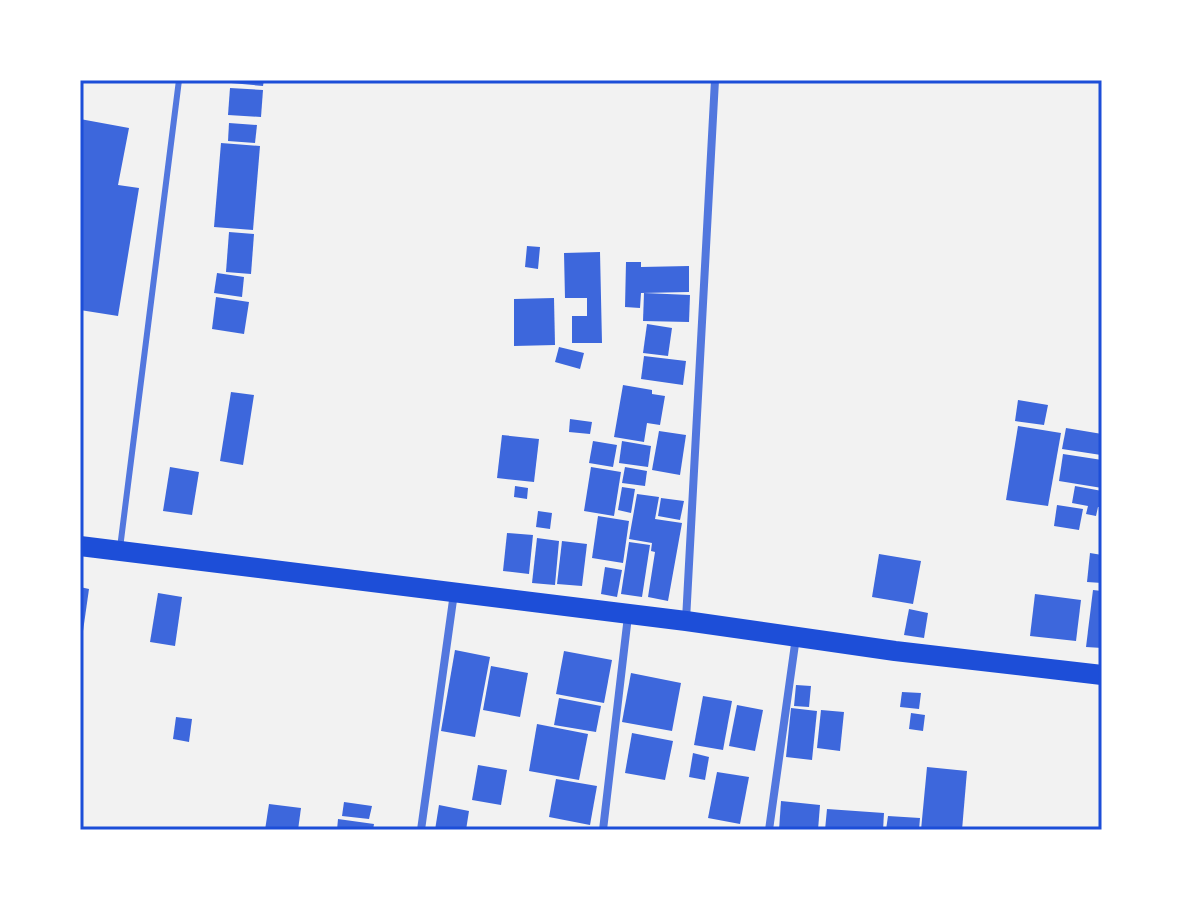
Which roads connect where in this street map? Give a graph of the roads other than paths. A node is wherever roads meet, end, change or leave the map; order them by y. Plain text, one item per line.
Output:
1 (179, 80) edge
2 (715, 80) edge
3 (80, 546) edge
4 (120, 551) junction
5 (454, 592) junction
6 (628, 614) junction
7 (686, 621) junction
8 (796, 637) junction
9 (1102, 675) edge
10 (421, 830) edge
11 (603, 830) edge
12 (769, 830) edge

1 - 4 lane
2 - 7 street
3 - 4 main road
4 - 5 main road
5 - 6 main road
5 - 10 street
6 - 7 main road
6 - 11 street
7 - 8 main road
8 - 9 main road
8 - 12 street

